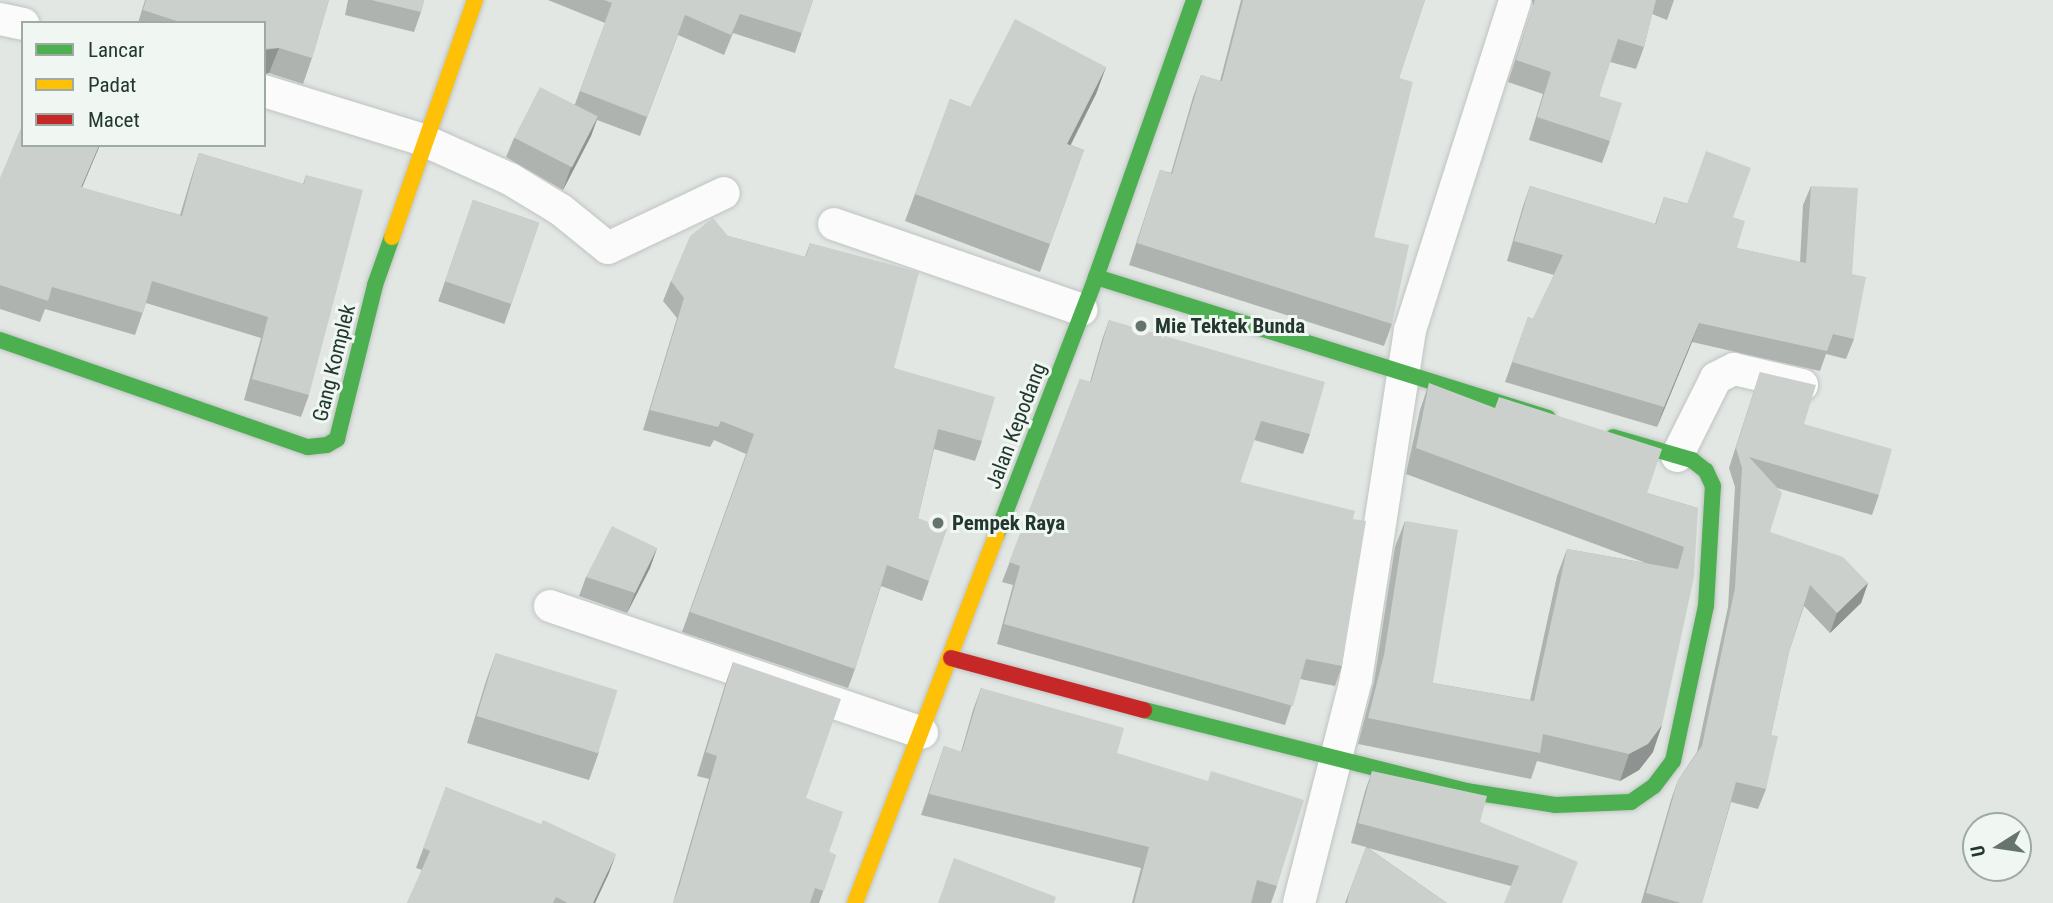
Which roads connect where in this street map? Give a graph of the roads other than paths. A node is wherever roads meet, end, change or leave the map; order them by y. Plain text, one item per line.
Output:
1 (475, 0) edge
2 (1194, 0) edge
3 (1515, 0) edge
4 (0, 19) edge
5 (21, 24) edge
6 (266, 92) edge
7 (423, 140) junction
8 (724, 193) dead end
9 (834, 224) dead end
10 (1096, 277) junction
11 (1082, 310) junction
12 (0, 340) edge
13 (1404, 375) junction
14 (1812, 387) edge
15 (1560, 422) edge
16 (1599, 433) edge
17 (1677, 456) junction
18 (550, 606) dead end
19 (951, 658) junction
20 (922, 733) junction
21 (1337, 762) junction
22 (855, 903) edge
23 (1299, 903) edge

1 - 7 street, Gang Komplek
2 - 10 street, Jalan Kepodang
3 - 13 street
4 - 5 street
6 - 7 street
7 - 8 street
7 - 12 street, Gang Komplek
9 - 11 street
10 - 11 street, Jalan Kepodang
10 - 13 street
11 - 19 street, Jalan Kepodang
13 - 15 street
13 - 21 street
14 - 17 street
16 - 17 street
17 - 21 street
18 - 20 street
19 - 20 street, Jalan Kepodang
19 - 21 street
20 - 22 street, Jalan Kepodang
21 - 23 street

